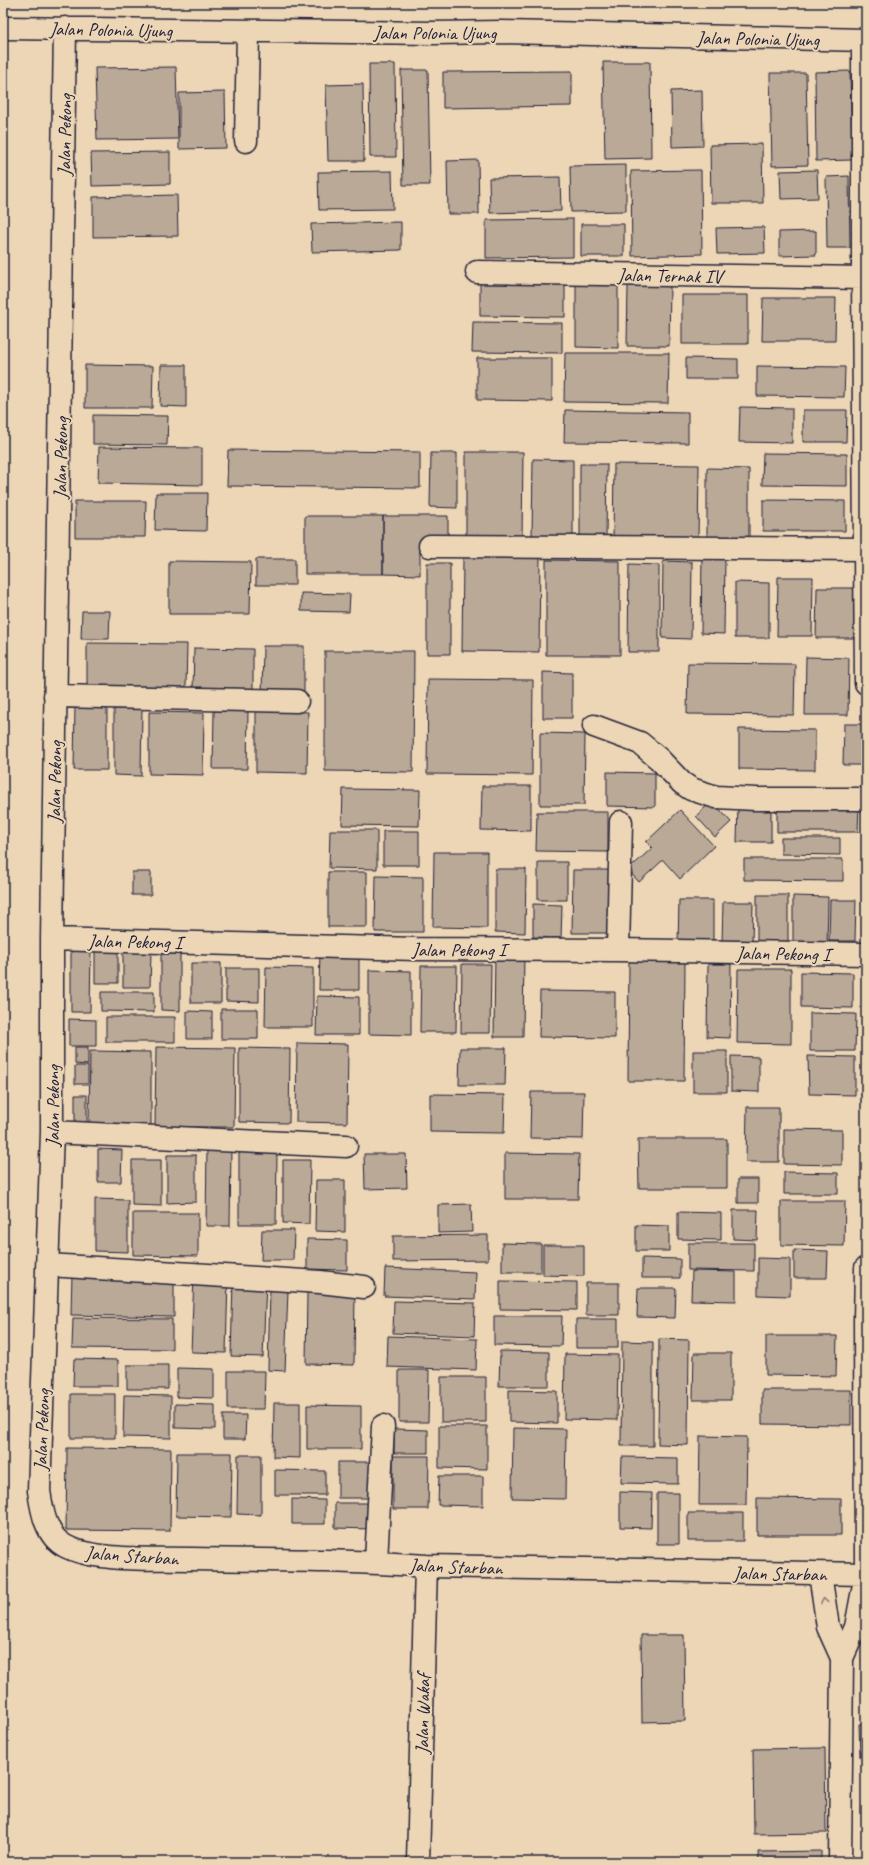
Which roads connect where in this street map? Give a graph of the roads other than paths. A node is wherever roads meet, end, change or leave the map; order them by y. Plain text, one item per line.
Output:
1 (3, 28) edge
2 (65, 28) junction
3 (248, 32) junction
4 (865, 40) edge
5 (246, 141) dead end
6 (478, 272) dead end
7 (863, 278) junction
8 (865, 342) edge
9 (866, 480) edge
10 (430, 546) dead end
11 (865, 549) edge
12 (866, 652) edge
13 (866, 683) edge
14 (55, 696) junction
15 (297, 701) dead end
16 (594, 726) dead end
17 (866, 799) edge
18 (621, 822) dead end
19 (52, 939) junction
20 (618, 950) junction
21 (866, 954) edge
22 (52, 1132) junction
23 (346, 1146) dead end
24 (48, 1265) junction
25 (866, 1268) edge
26 (364, 1287) dead end
27 (865, 1354) edge
28 (383, 1426) dead end
29 (53, 1534) joint
30 (376, 1562) junction
31 (426, 1566) junction
32 (820, 1574) junction
33 (866, 1574) edge
34 (842, 1658) junction
35 (418, 1862) edge
36 (840, 1862) edge

1 - 2 street, Jalan Polonia Ujung
2 - 3 street, Jalan Polonia Ujung
2 - 14 street, Jalan Pekong
3 - 4 street, Jalan Polonia Ujung
3 - 5 street
4 - 7 street
6 - 7 street, Jalan Ternak IV
7 - 8 street
8 - 9 street
9 - 11 street
10 - 11 street
11 - 12 street
12 - 13 street
14 - 15 street
14 - 19 street, Jalan Pekong
16 - 17 street
18 - 20 street
19 - 20 street, Jalan Pekong I
19 - 22 street, Jalan Pekong
20 - 21 street, Jalan Pekong I
22 - 23 street
22 - 24 street, Jalan Pekong
24 - 26 street
24 - 29 street, Jalan Pekong
25 - 27 street
27 - 33 street
28 - 30 street
29 - 30 street, Jalan Starban
30 - 31 street, Jalan Starban
31 - 32 street, Jalan Starban
31 - 35 street, Jalan Wakaf
32 - 33 street, Jalan Starban
34 -> 32 street
33 - 34 street
34 - 36 street

